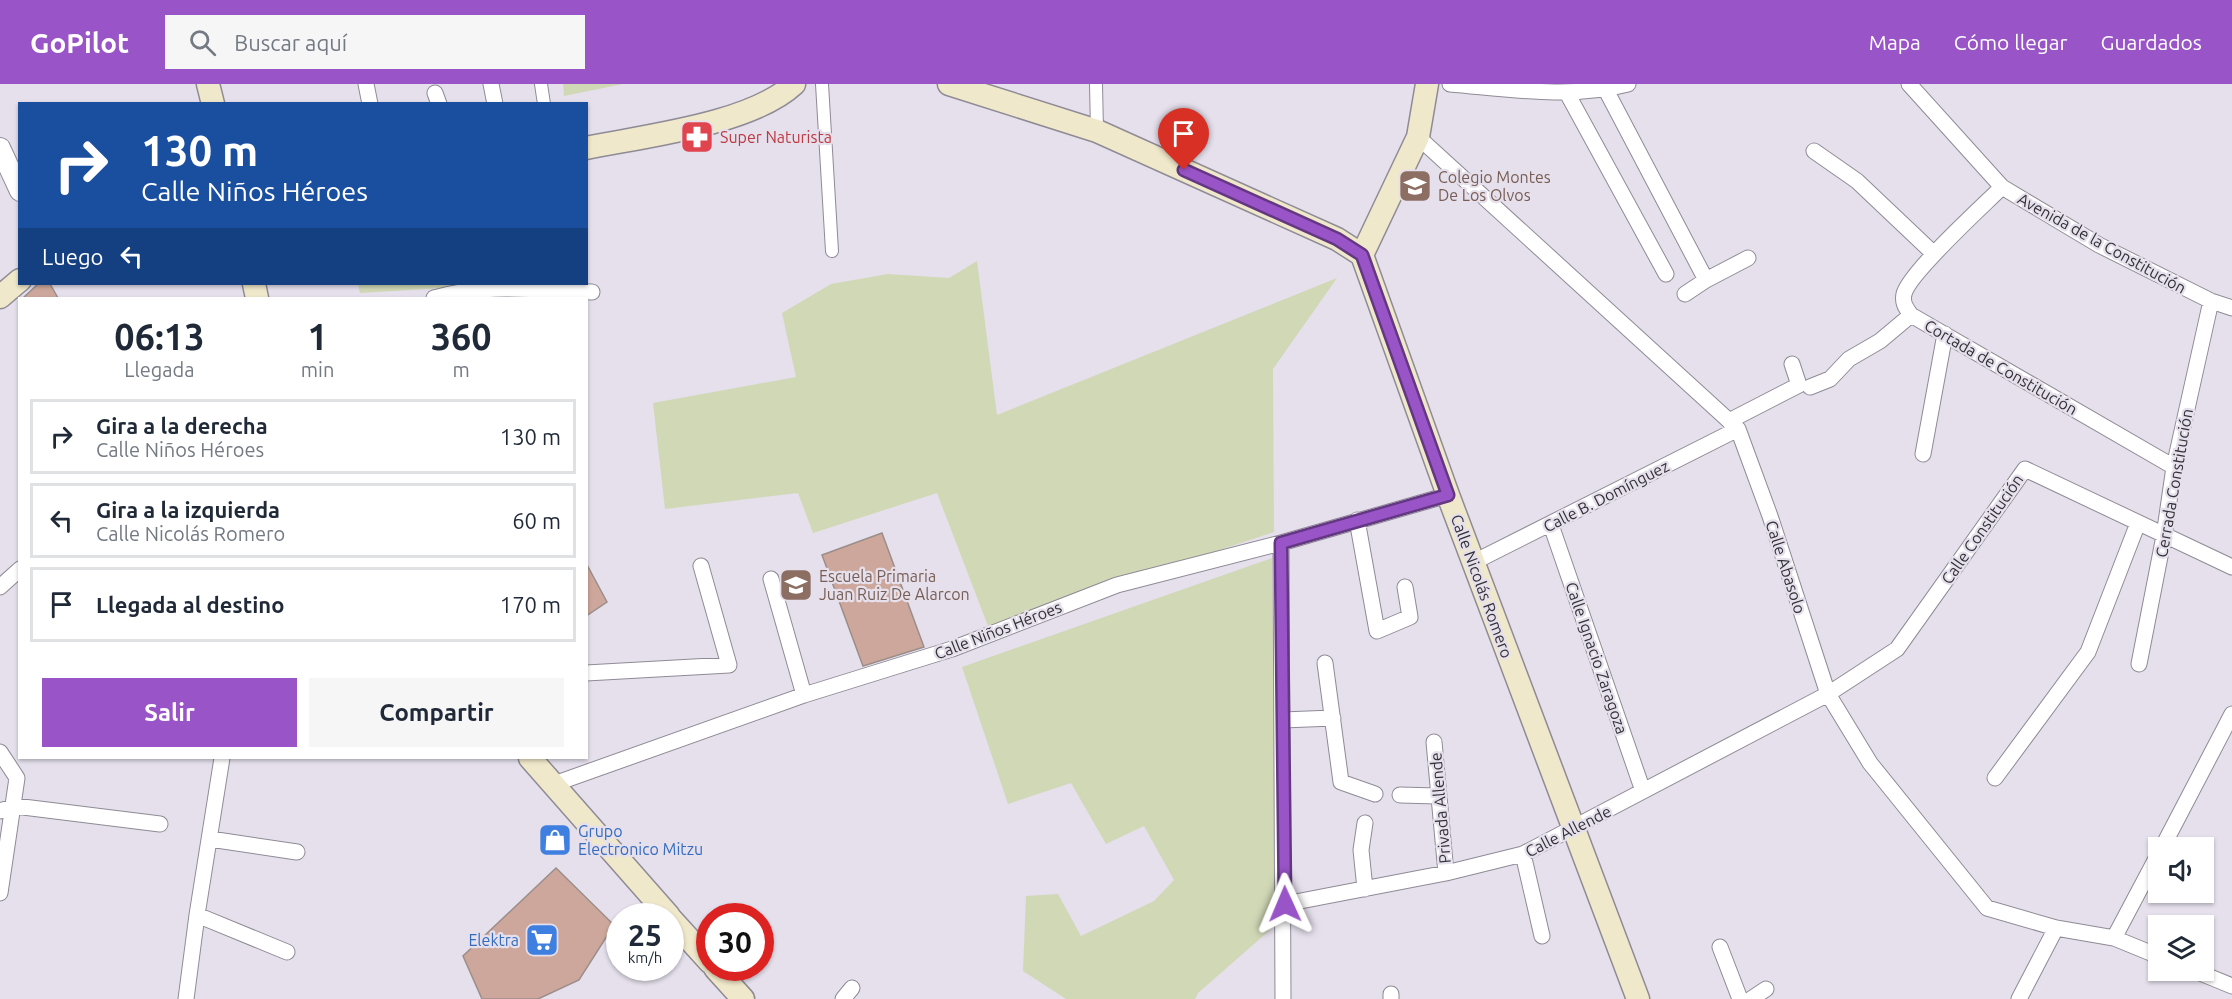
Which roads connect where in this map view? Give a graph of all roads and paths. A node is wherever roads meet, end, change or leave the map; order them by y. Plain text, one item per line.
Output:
1 (208, 84) edge
2 (366, 84) edge
3 (491, 84) edge
4 (541, 84) edge
5 (794, 84) edge
6 (822, 84) edge
7 (949, 84) edge
8 (1096, 84) edge
9 (1427, 84) edge
10 (1450, 84) edge
11 (1628, 84) edge
12 (1909, 84) edge
13 (1606, 90) junction
14 (1567, 93) junction
15 (212, 102) edge
16 (370, 102) edge
17 (495, 102) edge
18 (544, 102) edge
19 (1097, 131) junction
20 (1418, 137) junction
21 (0, 148) edge
22 (588, 148) edge
23 (1814, 151) dead end
24 (18, 187) edge
25 (2002, 187) junction
26 (832, 251) dead end
27 (1934, 254) junction
28 (1362, 255) junction
29 (1748, 258) dead end
30 (1666, 274) dead end
31 (1706, 280) junction
32 (18, 282) edge
33 (592, 292) dead end
34 (1685, 294) dead end
35 (0, 297) edge
36 (438, 297) edge
37 (2211, 301) junction
38 (2232, 308) edge
39 (1911, 315) junction
40 (1945, 334) junction
41 (1792, 364) dead end
42 (1810, 387) dead end
43 (1733, 425) junction
44 (1923, 454) dead end
45 (2174, 467) junction
46 (1448, 495) junction
47 (1357, 520) junction
48 (2138, 523) junction
49 (1551, 525) junction
50 (2164, 536) junction
51 (1281, 543) junction
52 (1474, 562) junction
53 (701, 566) dead end
54 (2232, 567) edge
55 (18, 571) edge
56 (771, 579) dead end
57 (0, 587) edge
58 (1405, 587) dead end
59 (1324, 663) dead end
60 (2139, 664) dead end
61 (588, 673) edge
62 (1828, 694) junction
63 (804, 695) junction
64 (2232, 714) edge
65 (1333, 718) junction
66 (1282, 720) junction
67 (1434, 742) dead end
68 (0, 752) edge
69 (222, 759) edge
70 (531, 759) edge
71 (1995, 778) dead end
72 (554, 784) junction
73 (1643, 791) junction
74 (1375, 794) dead end
75 (1400, 795) dead end
76 (1437, 796) junction
77 (15, 806) junction
78 (0, 811) edge
79 (1365, 823) dead end
80 (160, 824) dead end
81 (1573, 830) junction
82 (2168, 837) edge
83 (210, 839) junction
84 (297, 852) dead end
85 (1523, 854) junction
86 (1446, 873) junction
87 (2148, 874) edge
88 (1365, 889) junction
89 (0, 893) edge
90 (658, 903) edge
91 (1285, 904) junction
92 (196, 915) junction
93 (2056, 928) junction
94 (684, 933) edge
95 (1542, 936) dead end
96 (2114, 938) junction
97 (696, 946) edge
98 (1720, 947) dead end
99 (286, 952) dead end
100 (2148, 952) edge
101 (2214, 979) edge
102 (727, 981) edge
103 (2232, 986) edge
104 (1766, 989) dead end
105 (186, 999) edge
106 (743, 999) edge
107 (1283, 999) edge
108 (1638, 999) edge
109 (1740, 999) edge
110 (1751, 999) edge
111 (2019, 999) edge

1 - 15 main road
2 - 16 street
3 - 17 street
4 - 18 street
5 - 22 main road
6 - 26 street
7 - 19 main road
8 - 19 street
9 - 20 main road
10 - 14 street
11 - 13 street
12 - 25 street, Avenida de la Constitución
13 - 14 street
13 - 31 street
14 - 30 street
19 - 28 main road
20 - 28 main road
20 - 43 street, Calle Abasolo
21 - 24 street
23 - 27 street
25 - 27 street, Cortada de Constitución
25 - 37 street, Avenida de la Constitución
27 - 39 street, Cortada de Constitución
28 - 46 main road, Calle Nicolás Romero
29 - 31 street
31 - 34 street
32 - 35 main road
33 - 36 street
37 - 38 street, Avenida de la Constitución
37 - 45 street, Cerrada Constitución
39 - 40 street, Cortada de Constitución
39 - 42 street
40 - 44 street
40 - 45 street, Cortada de Constitución
41 - 43 street, Calle B. Domínguez
43 - 49 street, Calle B. Domínguez
43 - 62 street, Calle Abasolo
45 - 50 street, Cerrada Constitución
46 - 47 street, Calle Niños Héroes
46 - 52 main road, Calle Nicolás Romero
47 - 51 street, Calle Niños Héroes
47 - 58 street
48 - 50 street, Calle Constitución
48 - 62 street, Calle Constitución
48 - 71 street
49 - 52 street, Calle B. Domínguez
49 - 73 street, Calle Ignacio Zaragoza
50 - 54 street, Calle Constitución
50 - 60 street, Cerrada Constitución
51 - 63 street, Calle Niños Héroes
51 - 66 street
52 - 81 main road, Calle Nicolás Romero
53 - 61 street
55 - 57 street
56 - 63 street
59 - 65 street
62 - 73 street, Calle Allende
62 - 93 street, Calle Abasolo
63 - 72 street, Calle Niños Héroes
64 - 82 street
65 - 66 street
65 - 74 street
66 - 91 street
67 - 76 street, Privada Allende
68 - 77 street
69 - 83 street
70 - 72 main road
72 - 90 main road
73 - 81 street, Calle Allende
75 - 76 street
76 - 86 street, Privada Allende
77 - 78 street
77 - 80 street
77 - 89 street
79 - 88 street
81 - 85 street, Calle Allende
81 - 108 main road, Calle Nicolás Romero
83 - 84 street
83 - 92 street
85 - 86 street, Calle Allende
85 - 95 street
86 - 88 street, Calle Allende
87 - 96 street
88 - 91 street, Calle Allende
91 - 107 street
92 - 99 street
92 - 105 street
93 - 96 street, Calle Abasolo
93 - 111 street
94 - 97 main road
96 - 100 street, Calle Abasolo
98 - 109 street
101 - 103 street
102 - 106 main road
104 - 110 street

